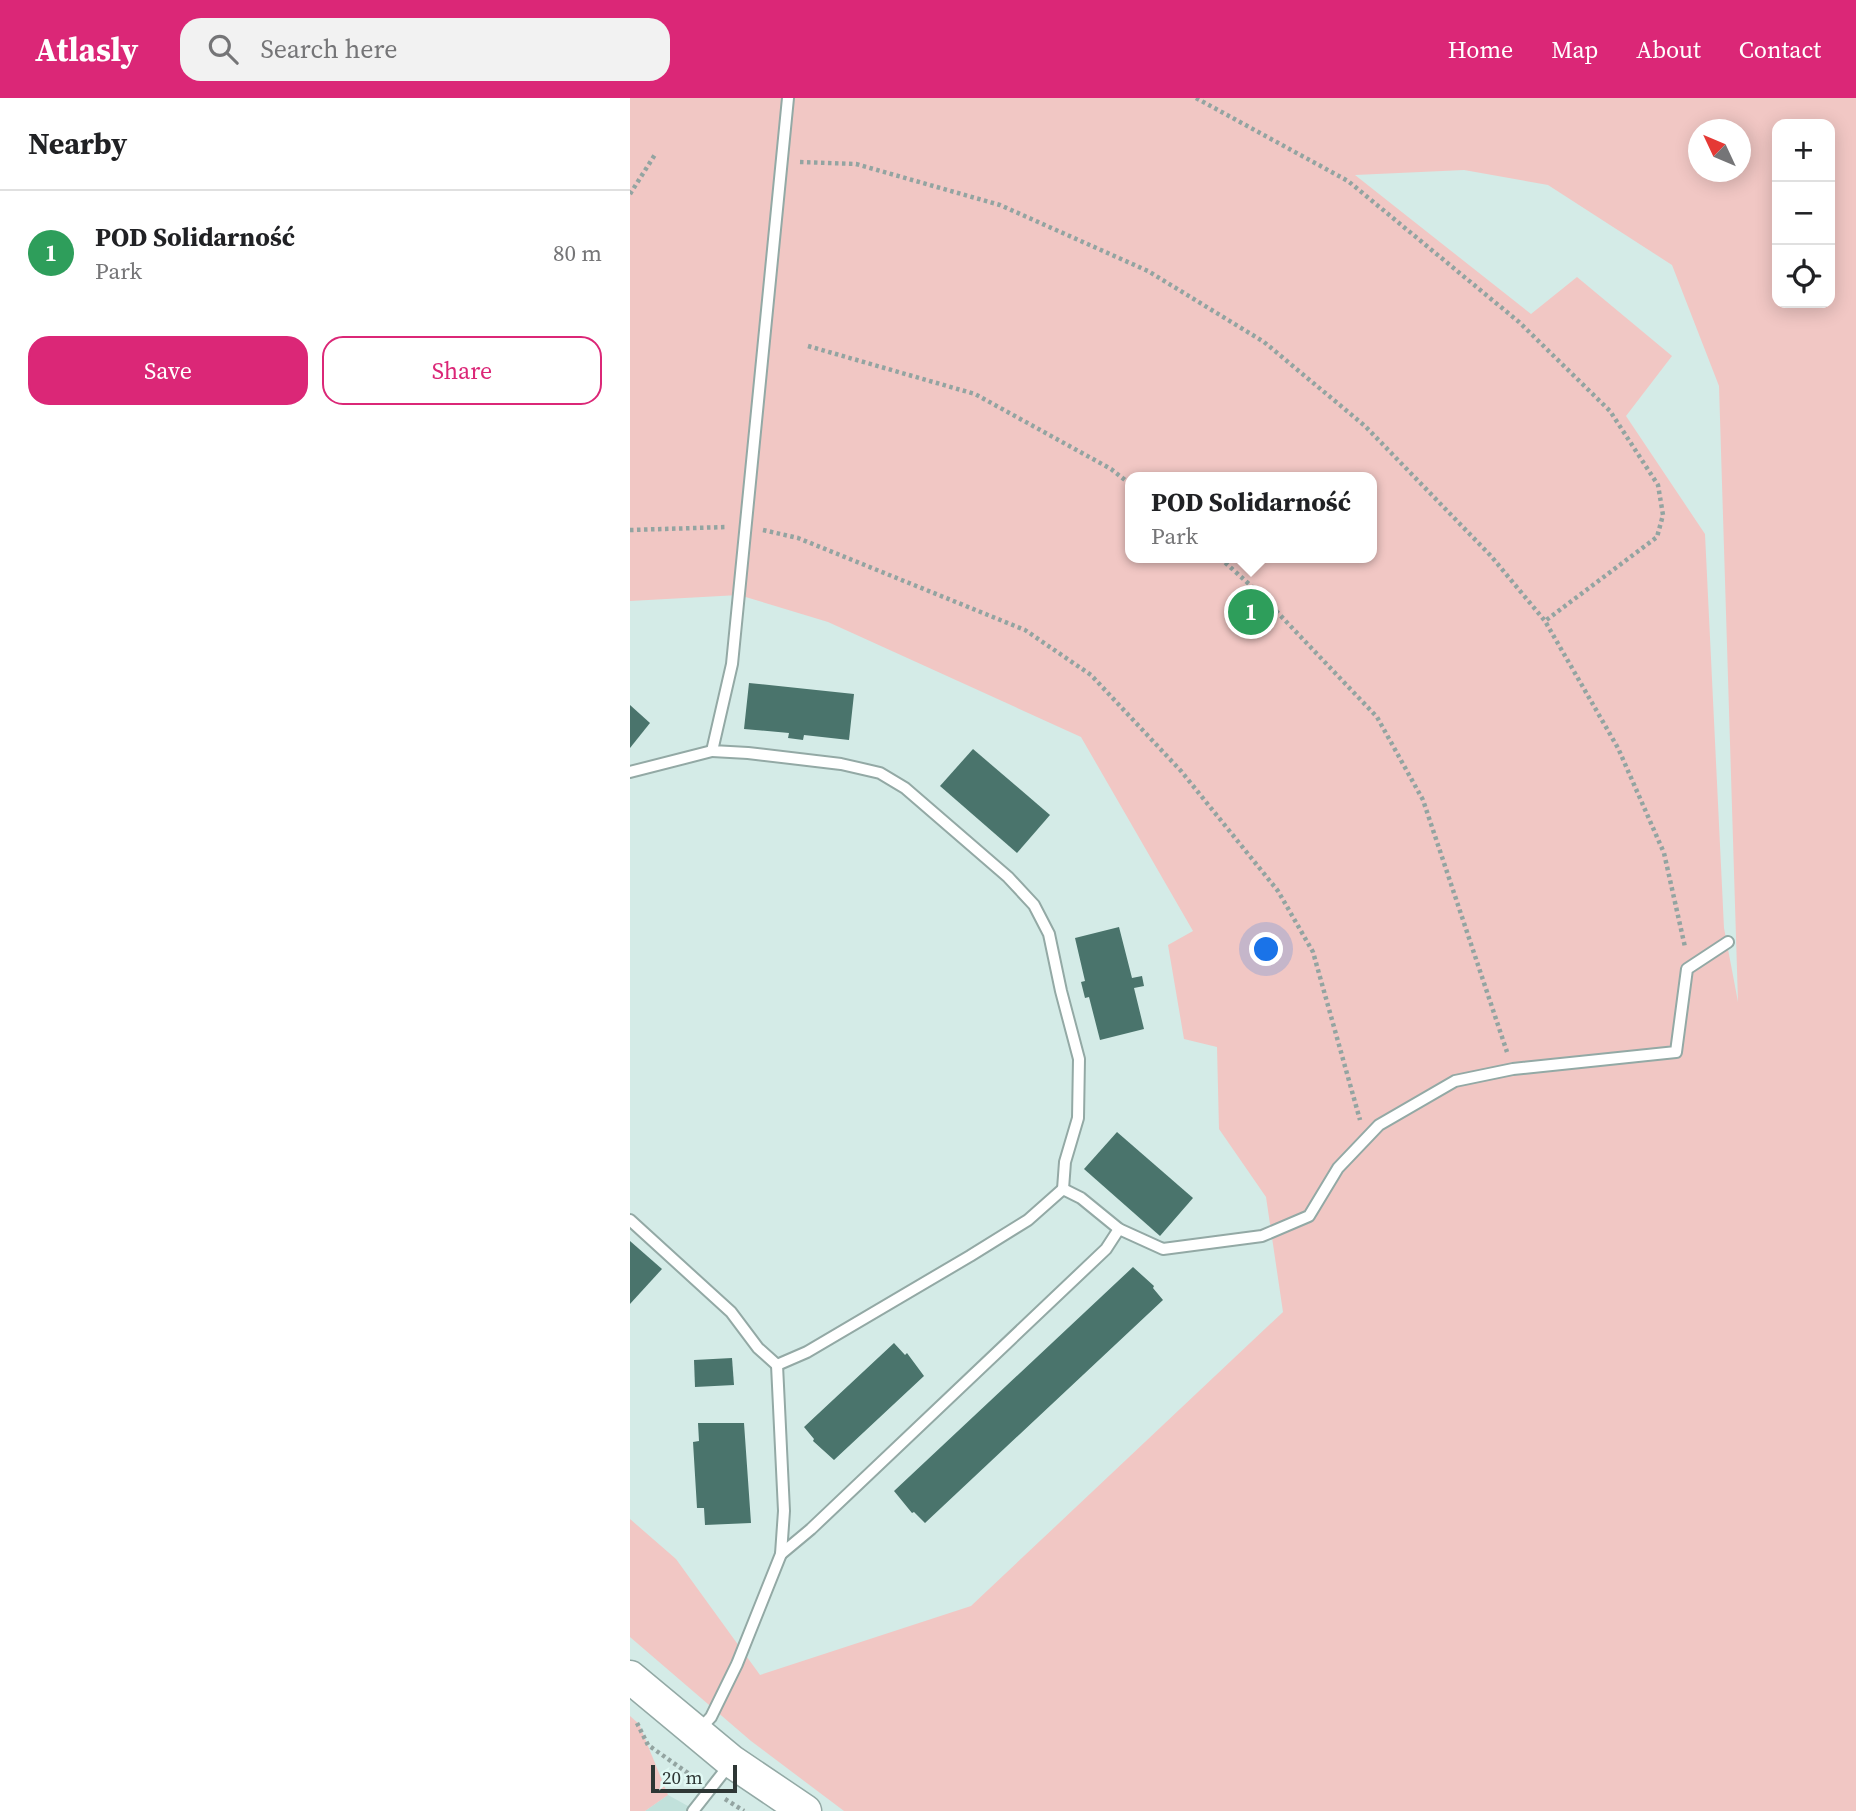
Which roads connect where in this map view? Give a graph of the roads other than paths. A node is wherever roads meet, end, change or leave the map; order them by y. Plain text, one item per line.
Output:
1 (788, 98) edge
2 (712, 751) junction
3 (630, 772) edge
4 (1728, 942) dead end
5 (1063, 1189) junction
6 (630, 1220) edge
7 (1119, 1229) junction
8 (776, 1365) junction
9 (780, 1554) junction
10 (630, 1677) edge
11 (696, 1734) junction
12 (731, 1761) junction
13 (693, 1811) edge
14 (804, 1811) edge

1 - 2 lane
2 - 3 lane
2 - 5 lane
4 - 7 lane
5 - 7 lane
5 - 8 lane
6 - 8 lane
7 - 9 lane
8 - 9 lane
9 - 11 lane
10 - 11 street
11 - 12 street
12 - 13 lane
12 - 14 street

